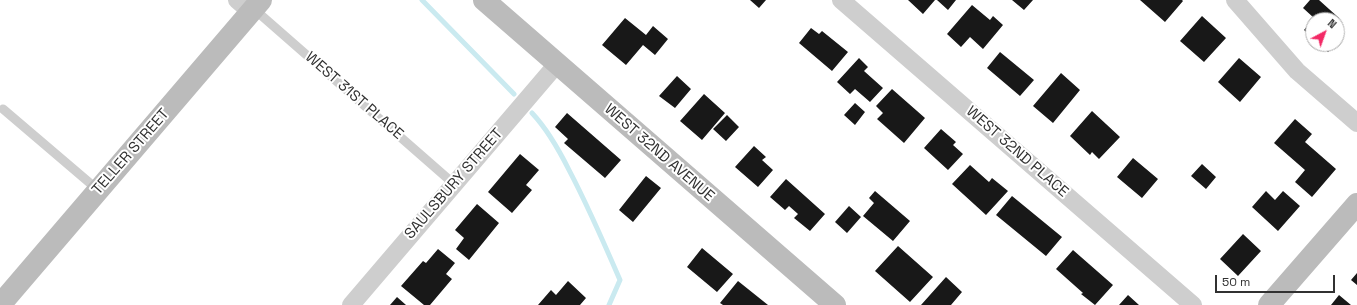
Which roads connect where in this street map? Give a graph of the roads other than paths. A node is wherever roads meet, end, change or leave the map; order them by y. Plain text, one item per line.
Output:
1 (484, 0) edge
2 (841, 0) edge
3 (1235, 0) edge
4 (251, 5) edge
5 (557, 64) junction
6 (3, 109) dead end
7 (1357, 124) edge
8 (454, 184) junction
9 (98, 190) junction
10 (1357, 204) edge
11 (0, 305) edge
12 (351, 305) edge
13 (835, 305) edge
14 (1193, 305) edge
15 (1269, 305) edge

1 - 5 street, WEST 32ND AVENUE
2 - 14 street, WEST 32ND PLACE
3 - 7 street
4 - 8 lane, WEST 31ST PLACE
4 - 9 street, TELLER STREET
5 - 8 street, SAULSBURY STREET
5 - 13 street, WEST 32ND AVENUE
6 - 9 lane
8 - 12 street, SAULSBURY STREET
9 - 11 street, TELLER STREET
10 - 15 street

